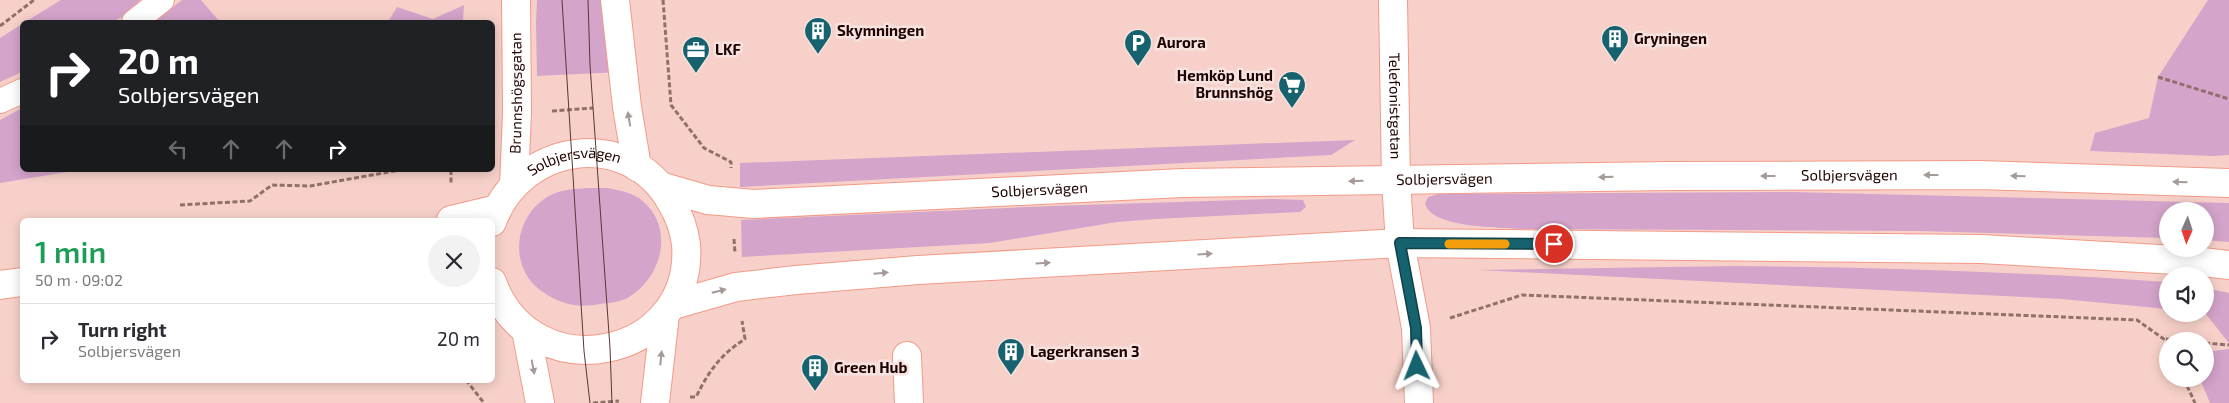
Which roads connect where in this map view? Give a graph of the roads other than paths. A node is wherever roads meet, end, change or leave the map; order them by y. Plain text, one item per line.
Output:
1 (162, 0) edge
2 (516, 0) edge
3 (615, 0) edge
4 (1393, 0) edge
5 (137, 20) edge
6 (20, 92) edge
7 (0, 101) edge
8 (638, 167) junction
9 (1396, 181) junction
10 (2229, 183) edge
11 (514, 185) junction
12 (663, 187) junction
13 (495, 216) edge
14 (473, 218) edge
15 (1400, 243) junction
16 (2229, 264) edge
17 (20, 282) edge
18 (0, 286) edge
19 (20, 288) edge
20 (498, 306) edge
21 (669, 309) junction
22 (526, 330) junction
23 (907, 356) dead end
24 (540, 403) edge
25 (655, 403) edge
26 (909, 403) edge
27 (1419, 403) edge

1 - 5 lane
2 - 11 main road, Brunnshögsgatan
8 -> 3 main road
4 - 9 main road, Telefonistgatan
6 - 7 lane
8 - 11 main road, Solbjersvägen
8 - 12 main road, Solbjersvägen
10 -> 9 main road, Solbjersvägen
9 -> 12 main road, Solbjersvägen
9 - 15 main road, Telefonistgatan
11 - 13 main road, Solbjersvägen
12 - 21 main road, Solbjersvägen
13 - 14 main road, Solbjersvägen
15 - 16 main road, Solbjersvägen
21 -> 15 main road, Solbjersvägen
15 - 27 main road, Telefonistgatan
17 - 18 main road
18 - 19 main road
20 - 22 main road, Solbjersvägen
21 - 22 main road, Solbjersvägen
25 -> 21 main road
22 -> 24 main road
23 - 26 main road

